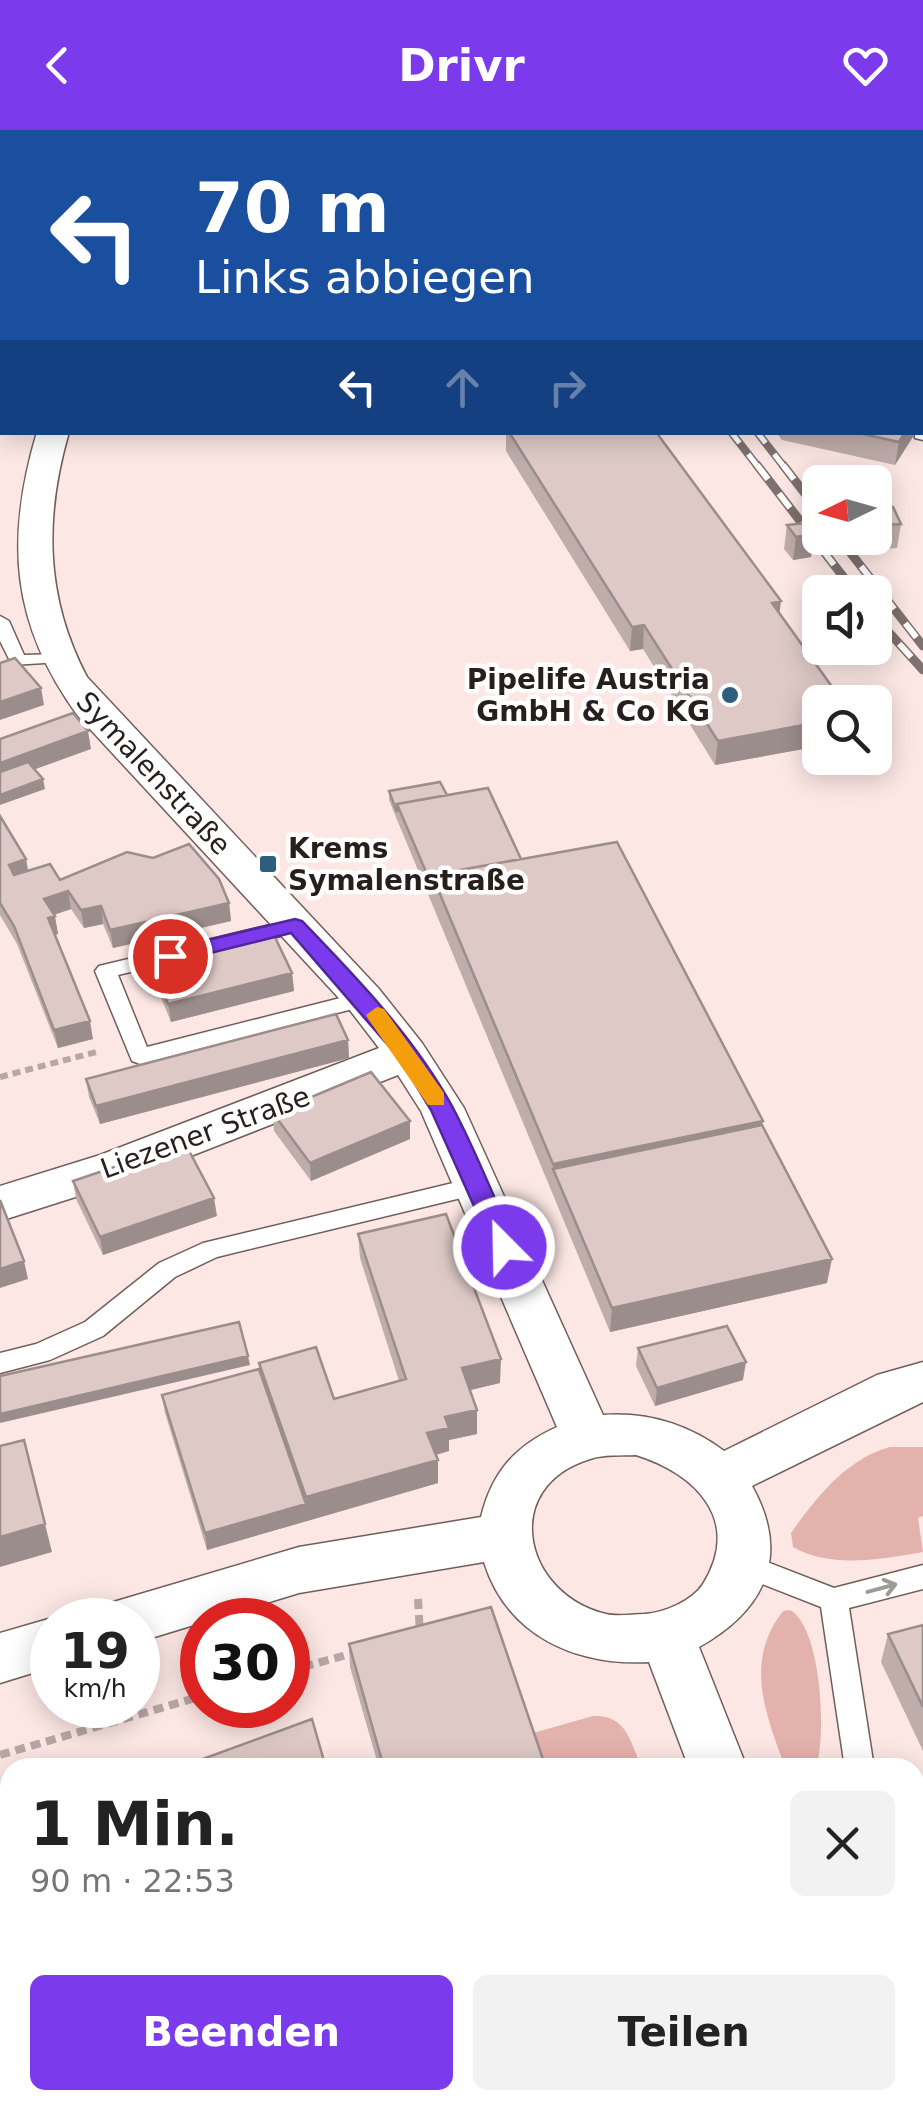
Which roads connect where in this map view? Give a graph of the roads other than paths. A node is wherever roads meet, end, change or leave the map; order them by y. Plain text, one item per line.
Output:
1 (51, 435) edge
2 (0, 622) edge
3 (55, 658) junction
4 (295, 926) junction
5 (364, 999) junction
6 (408, 1054) junction
7 (478, 1186) junction
8 (0, 1204) edge
9 (0, 1362) edge
10 (923, 1382) edge
11 (587, 1437) junction
12 (720, 1477) junction
13 (503, 1536) junction
14 (744, 1565) junction
15 (923, 1577) edge
16 (834, 1600) junction
17 (160, 1611) edge
18 (667, 1637) junction
19 (30, 1649) edge
20 (0, 1658) edge
21 (714, 1758) edge
22 (858, 1758) edge

1 - 3 street, Symalenstraße
2 - 3 lane
3 - 4 street, Symalenstraße
4 - 5 street, Symalenstraße
4 - 5 lane
5 - 6 street, Symalenstraße
6 - 7 street, Symalenstraße
6 - 8 street, Liezener Straße
7 - 9 lane
7 - 11 street, Symalenstraße
10 - 12 street
11 - 12 street
11 - 13 street
12 - 14 street
13 - 17 street
13 - 18 street
14 - 16 lane
14 - 18 street
16 -> 15 lane
16 - 22 lane
18 - 21 street
19 - 20 street

